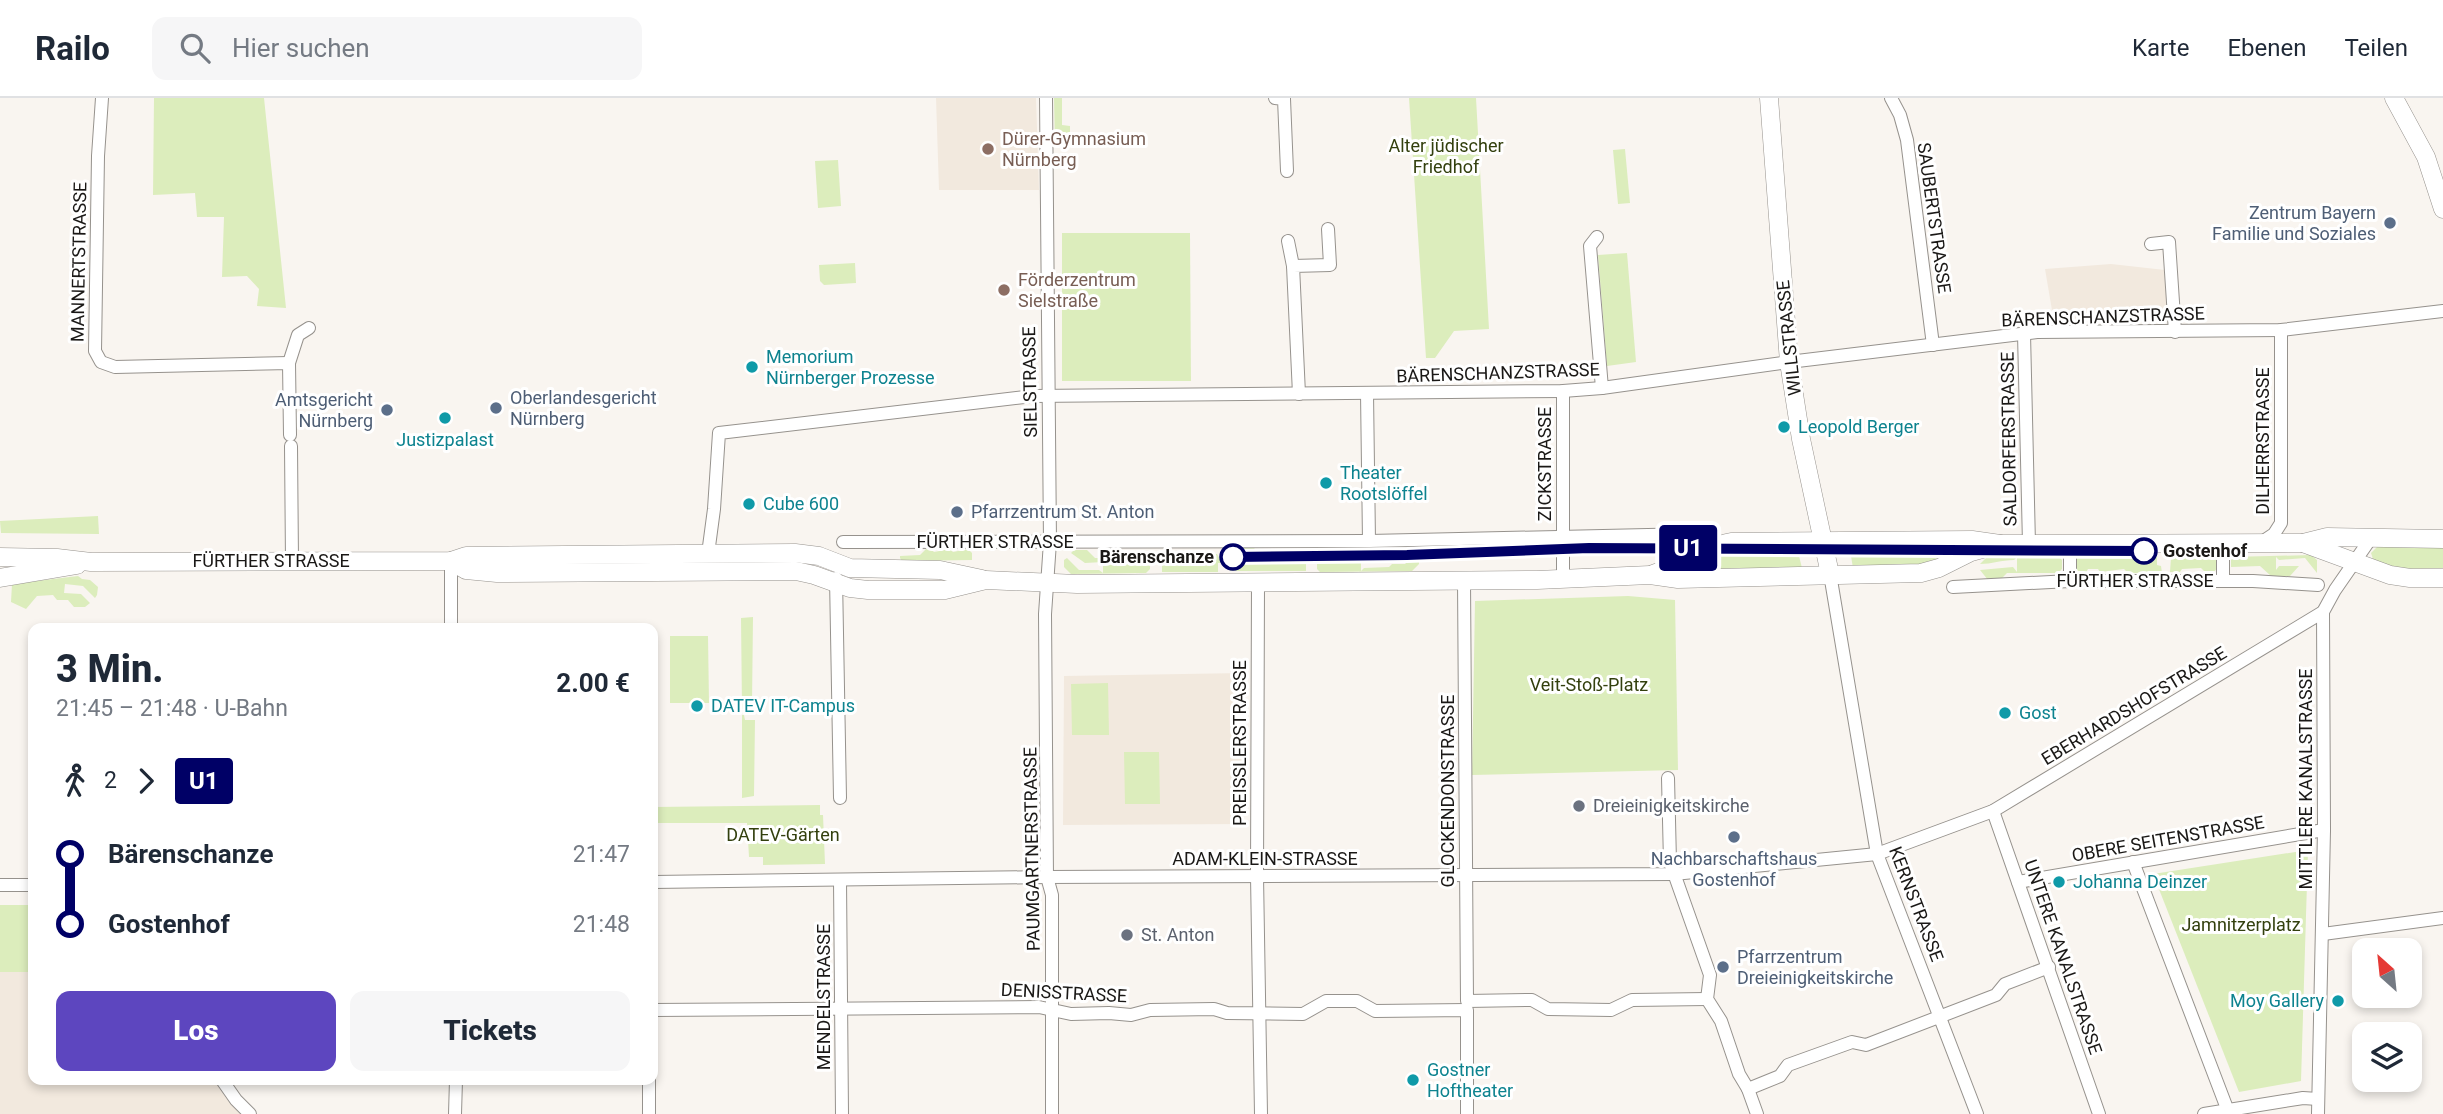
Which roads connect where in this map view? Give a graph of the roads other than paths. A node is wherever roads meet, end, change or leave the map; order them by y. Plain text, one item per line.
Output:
1 (102, 98) edge
2 (1046, 98) edge
3 (1275, 98) edge
4 (1769, 98) edge
5 (1891, 98) edge
6 (2394, 98) edge
7 (1287, 171) dead end
8 (2443, 209) edge
9 (1328, 229) dead end
10 (1597, 237) dead end
11 (1288, 241) dead end
12 (2151, 244) dead end
13 (1293, 266) junction
14 (2443, 311) edge
15 (309, 328) dead end
16 (2281, 330) junction
17 (2175, 332) junction
18 (2024, 334) junction
19 (1933, 345) junction
20 (1789, 362) junction
21 (289, 363) junction
22 (1602, 388) junction
23 (1563, 391) junction
24 (1367, 393) junction
25 (1299, 394) junction
26 (1047, 396) junction
27 (1693, 534) dead end
28 (1562, 537) junction
29 (2371, 538) junction
30 (2443, 538) edge
31 (1369, 541) junction
32 (1932, 541) junction
33 (843, 542) dead end
34 (1050, 542) junction
35 (1823, 542) junction
36 (2262, 542) junction
37 (2303, 542) junction
38 (2000, 544) junction
39 (2029, 544) junction
40 (1719, 545) junction
41 (708, 554) junction
42 (2070, 554) dead end
43 (2223, 554) dead end
44 (0, 557) edge
45 (292, 561) junction
46 (451, 561) junction
47 (2355, 561) junction
48 (91, 562) junction
49 (836, 563) junction
50 (1939, 568) junction
51 (1830, 574) junction
52 (1650, 575) junction
53 (1724, 577) junction
54 (0, 578) edge
55 (2443, 578) edge
56 (986, 580) junction
57 (1563, 580) junction
58 (1464, 581) junction
59 (2070, 581) junction
60 (2223, 581) junction
61 (1047, 582) junction
62 (836, 583) junction
63 (1258, 583) junction
64 (2318, 585) dead end
65 (1953, 587) dead end
66 (2323, 612) junction
67 (451, 623) edge
68 (1668, 778) dead end
69 (840, 798) dead end
70 (1993, 811) junction
71 (2324, 830) junction
72 (1877, 854) junction
73 (2133, 862) junction
74 (1674, 874) junction
75 (1466, 875) junction
76 (1257, 876) junction
77 (1047, 877) junction
78 (840, 880) junction
79 (2018, 881) junction
80 (658, 882) edge
81 (0, 885) edge
82 (28, 885) edge
83 (2443, 918) edge
84 (2323, 934) junction
85 (2049, 967) junction
86 (1707, 999) junction
87 (1467, 1006) junction
88 (842, 1009) junction
89 (658, 1010) edge
90 (1052, 1010) junction
91 (1260, 1014) junction
92 (1941, 1017) junction
93 (226, 1085) edge
94 (456, 1085) edge
95 (649, 1085) edge
96 (1748, 1089) junction
97 (2318, 1098) junction
98 (2228, 1111) junction
99 (250, 1114) edge
100 (455, 1114) edge
101 (649, 1114) edge
102 (842, 1114) edge
103 (1052, 1114) edge
104 (1261, 1114) edge
105 (1467, 1114) edge
106 (1757, 1114) edge
107 (1977, 1114) edge
108 (2099, 1114) edge
109 (2204, 1114) edge
110 (2318, 1114) edge

1 - 21 street, MANNERTSTRASSE
2 - 26 street, SIELSTRASSE
3 - 7 street
4 - 20 main road, WILLSTRASSE
5 - 19 street, SAUBERTSTRASSE
6 - 8 main road
9 - 13 street
10 - 22 street
11 - 13 street
12 - 17 street
13 - 25 street
14 - 16 street, BÄRENSCHANZSTRASSE
15 - 21 street
16 - 17 street, BÄRENSCHANZSTRASSE
16 - 36 street, DILHERRSTRASSE
17 - 18 street, BÄRENSCHANZSTRASSE
18 - 19 street, BÄRENSCHANZSTRASSE
18 - 39 street, SALDORFERSTRASSE
19 - 20 street, BÄRENSCHANZSTRASSE
20 - 22 street, BÄRENSCHANZSTRASSE
20 - 35 main road, WILLSTRASSE
21 - 45 street
22 - 23 street, BÄRENSCHANZSTRASSE
23 - 24 street, BÄRENSCHANZSTRASSE
23 - 28 street, ZICKSTRASSE
24 - 25 street, BÄRENSCHANZSTRASSE
24 - 31 street
25 - 26 street, BÄRENSCHANZSTRASSE
26 - 34 street, SIELSTRASSE
26 - 41 street, BÄRENSCHANZSTRASSE
27 - 28 street, FÜRTHER STRASSE
28 - 31 street, FÜRTHER STRASSE
28 - 57 street, ZICKSTRASSE
29 - 30 main road, FÜRTHER STRASSE
29 - 37 main road, FÜRTHER STRASSE
29 - 47 street, EBERHARDSHOFSTRASSE
31 - 34 street, FÜRTHER STRASSE
32 - 35 main road, FÜRTHER STRASSE
32 - 38 main road, FÜRTHER STRASSE
32 - 50 main road
33 - 34 street, FÜRTHER STRASSE
34 - 61 street, SIELSTRASSE
35 - 40 main road, FÜRTHER STRASSE
35 - 51 main road, WILLSTRASSE
36 - 37 main road, FÜRTHER STRASSE
36 - 39 main road, FÜRTHER STRASSE
37 - 47 main road, FÜRTHER STRASSE
38 - 39 main road, FÜRTHER STRASSE
38 - 50 main road, FÜRTHER STRASSE
40 - 52 main road, FÜRTHER STRASSE
40 - 53 main road
41 - 46 main road, FÜRTHER STRASSE
41 - 49 main road, FÜRTHER STRASSE
42 - 59 street
43 - 60 street
44 - 48 main road, FÜRTHER STRASSE
45 - 46 main road, FÜRTHER STRASSE
45 - 48 main road, FÜRTHER STRASSE
46 - 62 main road, FÜRTHER STRASSE
46 - 67 street
47 - 55 main road, FÜRTHER STRASSE
47 - 66 street, EBERHARDSHOFSTRASSE
48 - 54 main road, FÜRTHER STRASSE
49 - 56 main road, FÜRTHER STRASSE
49 - 62 street
50 - 51 main road, FÜRTHER STRASSE
51 - 53 main road, FÜRTHER STRASSE
51 - 72 street, KERNSTRASSE
52 - 53 main road, FÜRTHER STRASSE
52 - 57 main road, FÜRTHER STRASSE
56 - 61 main road, FÜRTHER STRASSE
56 - 62 main road, FÜRTHER STRASSE
57 - 58 main road, FÜRTHER STRASSE
58 - 63 main road, FÜRTHER STRASSE
58 - 75 street, GLOCKENDONSTRASSE
59 - 60 street, FÜRTHER STRASSE
59 - 65 street, FÜRTHER STRASSE
60 - 64 street, FÜRTHER STRASSE
61 - 63 main road, FÜRTHER STRASSE
61 - 77 street, PAUMGARTNERSTRASSE
62 - 69 street
63 - 76 street, PREISSLERSTRASSE
66 - 70 street, EBERHARDSHOFSTRASSE
66 - 71 street, MITTLERE KANALSTRASSE
68 - 74 street
70 - 72 street, EBERHARDSHOFSTRASSE
70 - 79 street, UNTERE KANALSTRASSE
71 - 73 street, OBERE SEITENSTRASSE
71 - 84 street, MITTLERE KANALSTRASSE
72 - 74 street, ADAM-KLEIN-STRASSE
72 - 92 street, KERNSTRASSE
73 - 79 street, OBERE SEITENSTRASSE
73 - 98 street
74 - 75 street, ADAM-KLEIN-STRASSE
74 - 86 street
75 - 76 street, ADAM-KLEIN-STRASSE
75 - 87 street, GLOCKENDONSTRASSE
76 - 77 street, ADAM-KLEIN-STRASSE
76 - 91 street, PREISSLERSTRASSE
77 - 78 street, ADAM-KLEIN-STRASSE
77 - 90 street, PAUMGARTNERSTRASSE
78 - 80 street, ADAM-KLEIN-STRASSE
78 - 88 street, MENDELSTRASSE
79 - 85 street, UNTERE KANALSTRASSE
81 - 82 street
83 - 84 street
84 - 97 street, MITTLERE KANALSTRASSE
85 - 92 street
85 - 108 street, UNTERE KANALSTRASSE
86 - 87 street, DENISSTRASSE
86 - 96 street
87 - 91 street, DENISSTRASSE
87 - 105 street, GLOCKENDONSTRASSE
88 - 89 street, DENISSTRASSE
88 - 90 street, DENISSTRASSE
88 - 102 street, MENDELSTRASSE
90 - 91 street, DENISSTRASSE
90 - 103 street, PAUMGARTNERSTRASSE
91 - 104 street, PREISSLERSTRASSE
92 - 96 street
92 - 107 street, KERNSTRASSE
93 - 99 street
94 - 100 street
95 - 101 street
96 - 106 street
97 - 98 street
97 - 110 street, MITTLERE KANALSTRASSE
98 - 109 street

